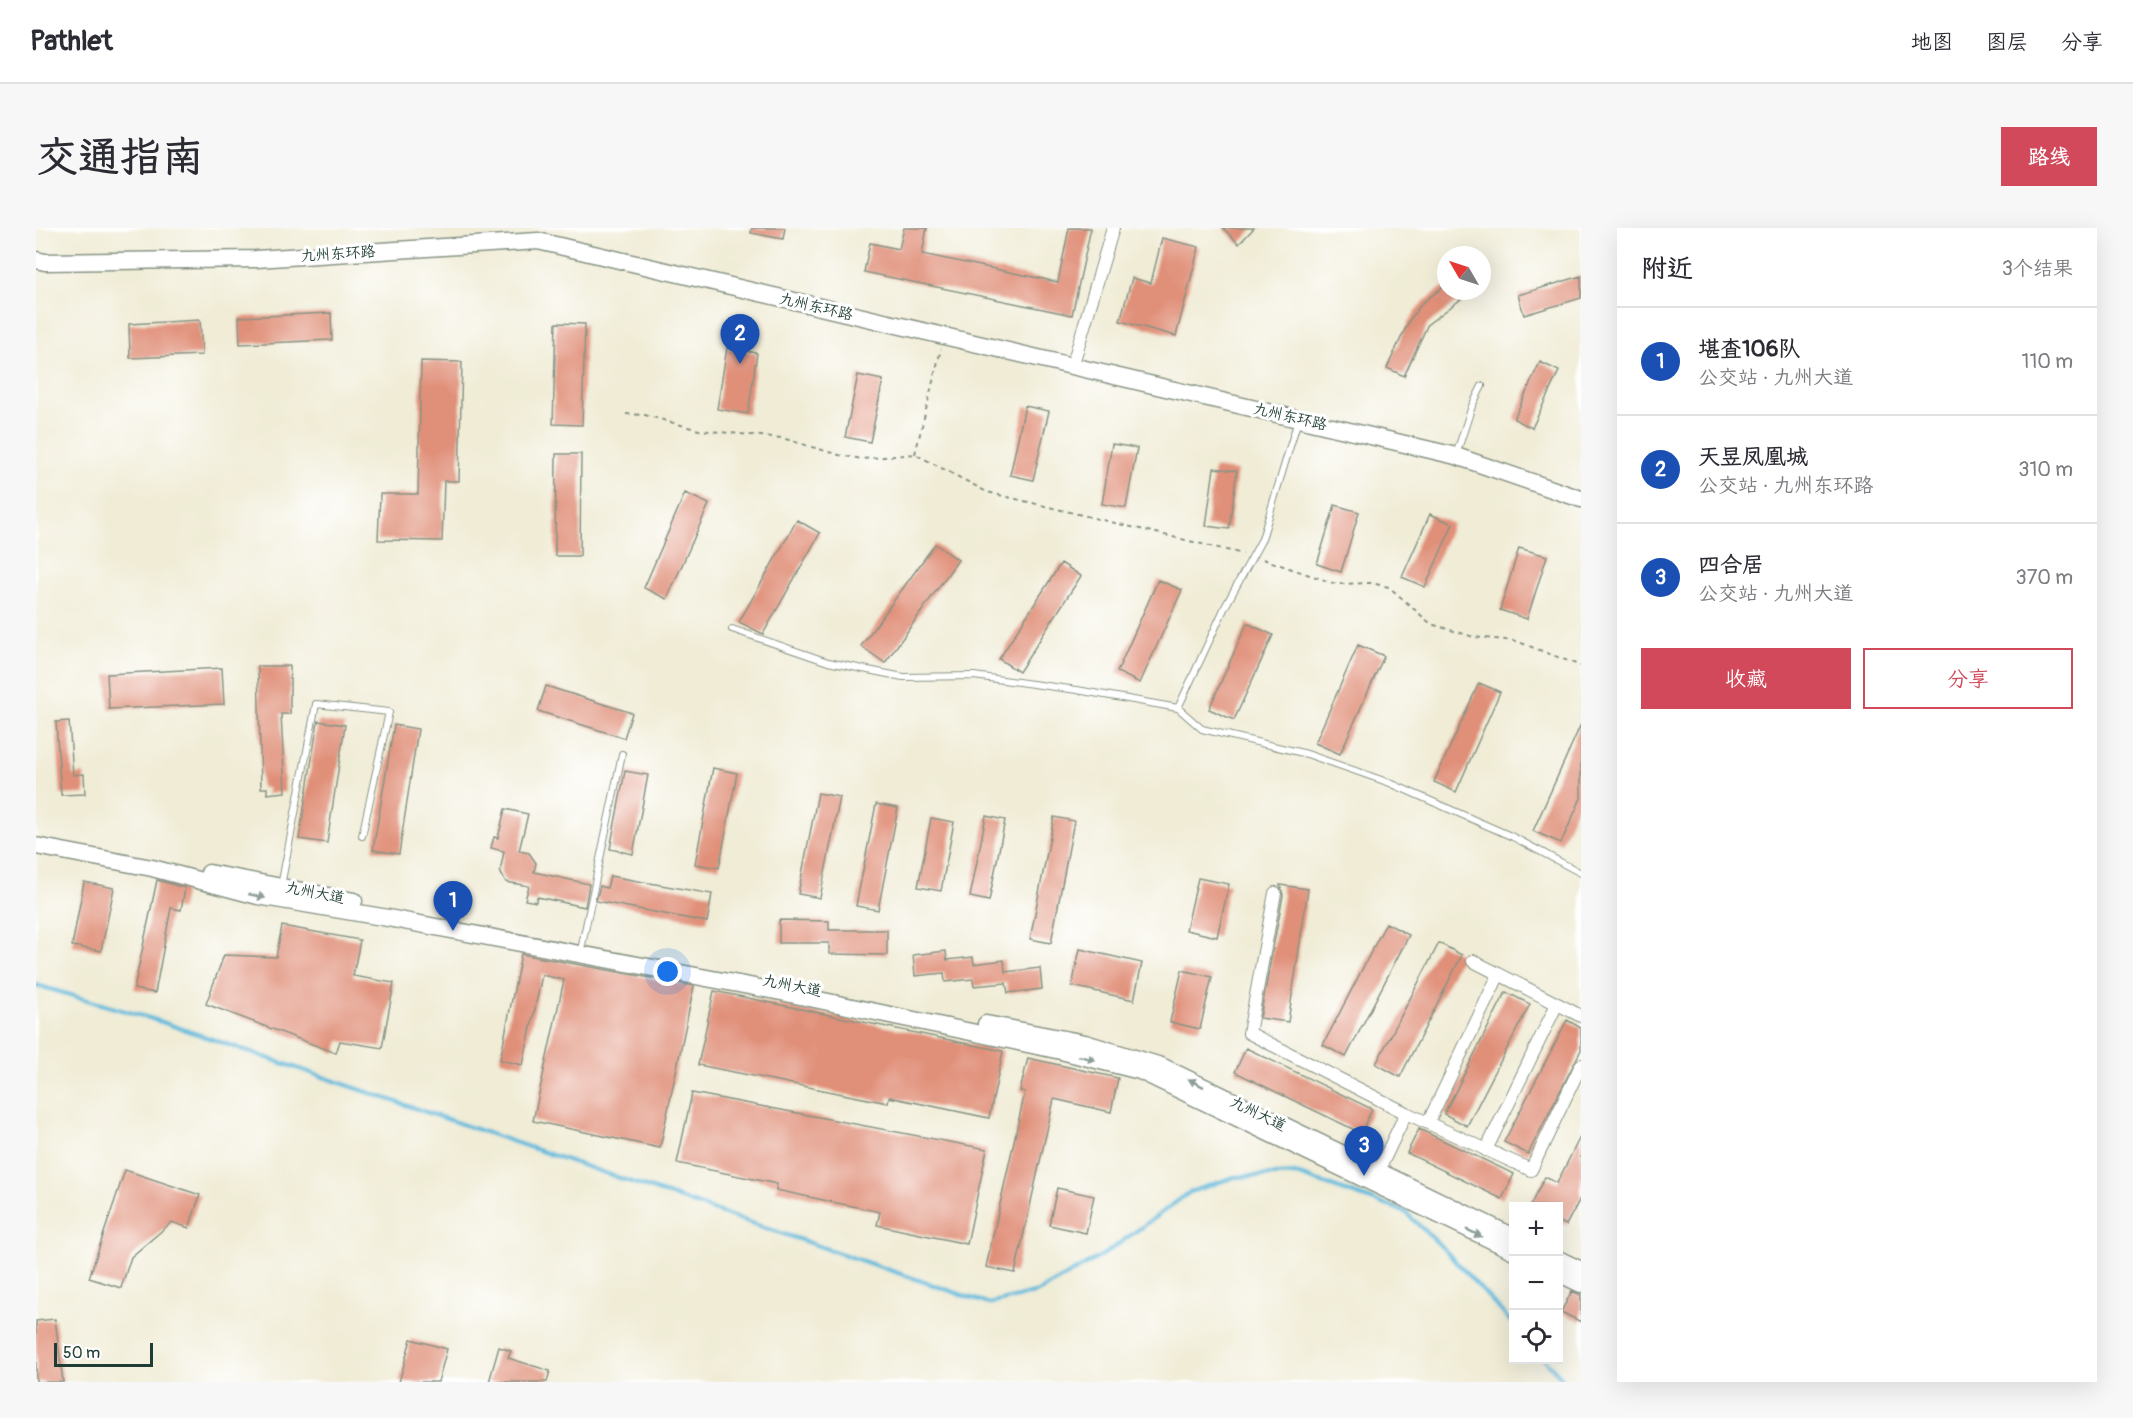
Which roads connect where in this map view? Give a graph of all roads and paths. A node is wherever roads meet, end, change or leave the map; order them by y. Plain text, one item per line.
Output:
1 (1113, 228) edge
2 (36, 260) edge
3 (944, 337) junction
4 (1072, 367) junction
5 (1482, 386) dead end
6 (626, 414) dead end
7 (1298, 419) junction
8 (915, 454) junction
9 (1456, 456) junction
10 (1581, 498) edge
11 (1253, 556) junction
12 (732, 629) dead end
13 (1581, 666) edge
14 (1178, 708) junction
15 (622, 754) dead end
16 (362, 836) dead end
17 (36, 837) edge
18 (36, 846) edge
19 (1581, 873) edge
20 (281, 887) junction
21 (1275, 893) dead end
22 (582, 945) junction
23 (1473, 961) dead end
24 (1499, 974) junction
25 (1557, 1004) junction
26 (1581, 1016) edge
27 (1581, 1065) edge
28 (1406, 1113) junction
29 (1428, 1124) junction
30 (1486, 1150) junction
31 (1378, 1172) junction
32 (1509, 1235) edge
33 (1509, 1249) edge
34 (1563, 1261) edge
35 (1581, 1270) edge
36 (1563, 1275) edge
37 (1581, 1284) edge

1 - 4 street
2 - 3 main road, 九州东环路
3 - 4 main road, 九州东环路
3 - 8 path
4 - 7 main road, 九州东环路
5 - 9 lane
6 - 8 path
7 - 9 main road, 九州东环路
7 - 11 lane
8 - 11 path
9 - 10 main road, 九州东环路
11 - 13 path
11 - 14 lane
12 - 14 lane
14 - 19 lane
15 - 22 lane
16 - 20 lane
17 - 20 main road, 九州大道
18 -> 33 main road
20 - 22 main road, 九州大道
21 - 28 street
31 -> 22 main road, 九州大道
23 - 24 street
24 - 25 street
24 - 29 street
25 - 26 street
25 - 30 street
27 - 30 street
28 - 29 street
28 - 31 street
29 - 30 street
31 - 32 main road, 九州大道
34 - 35 main road
36 - 37 main road

